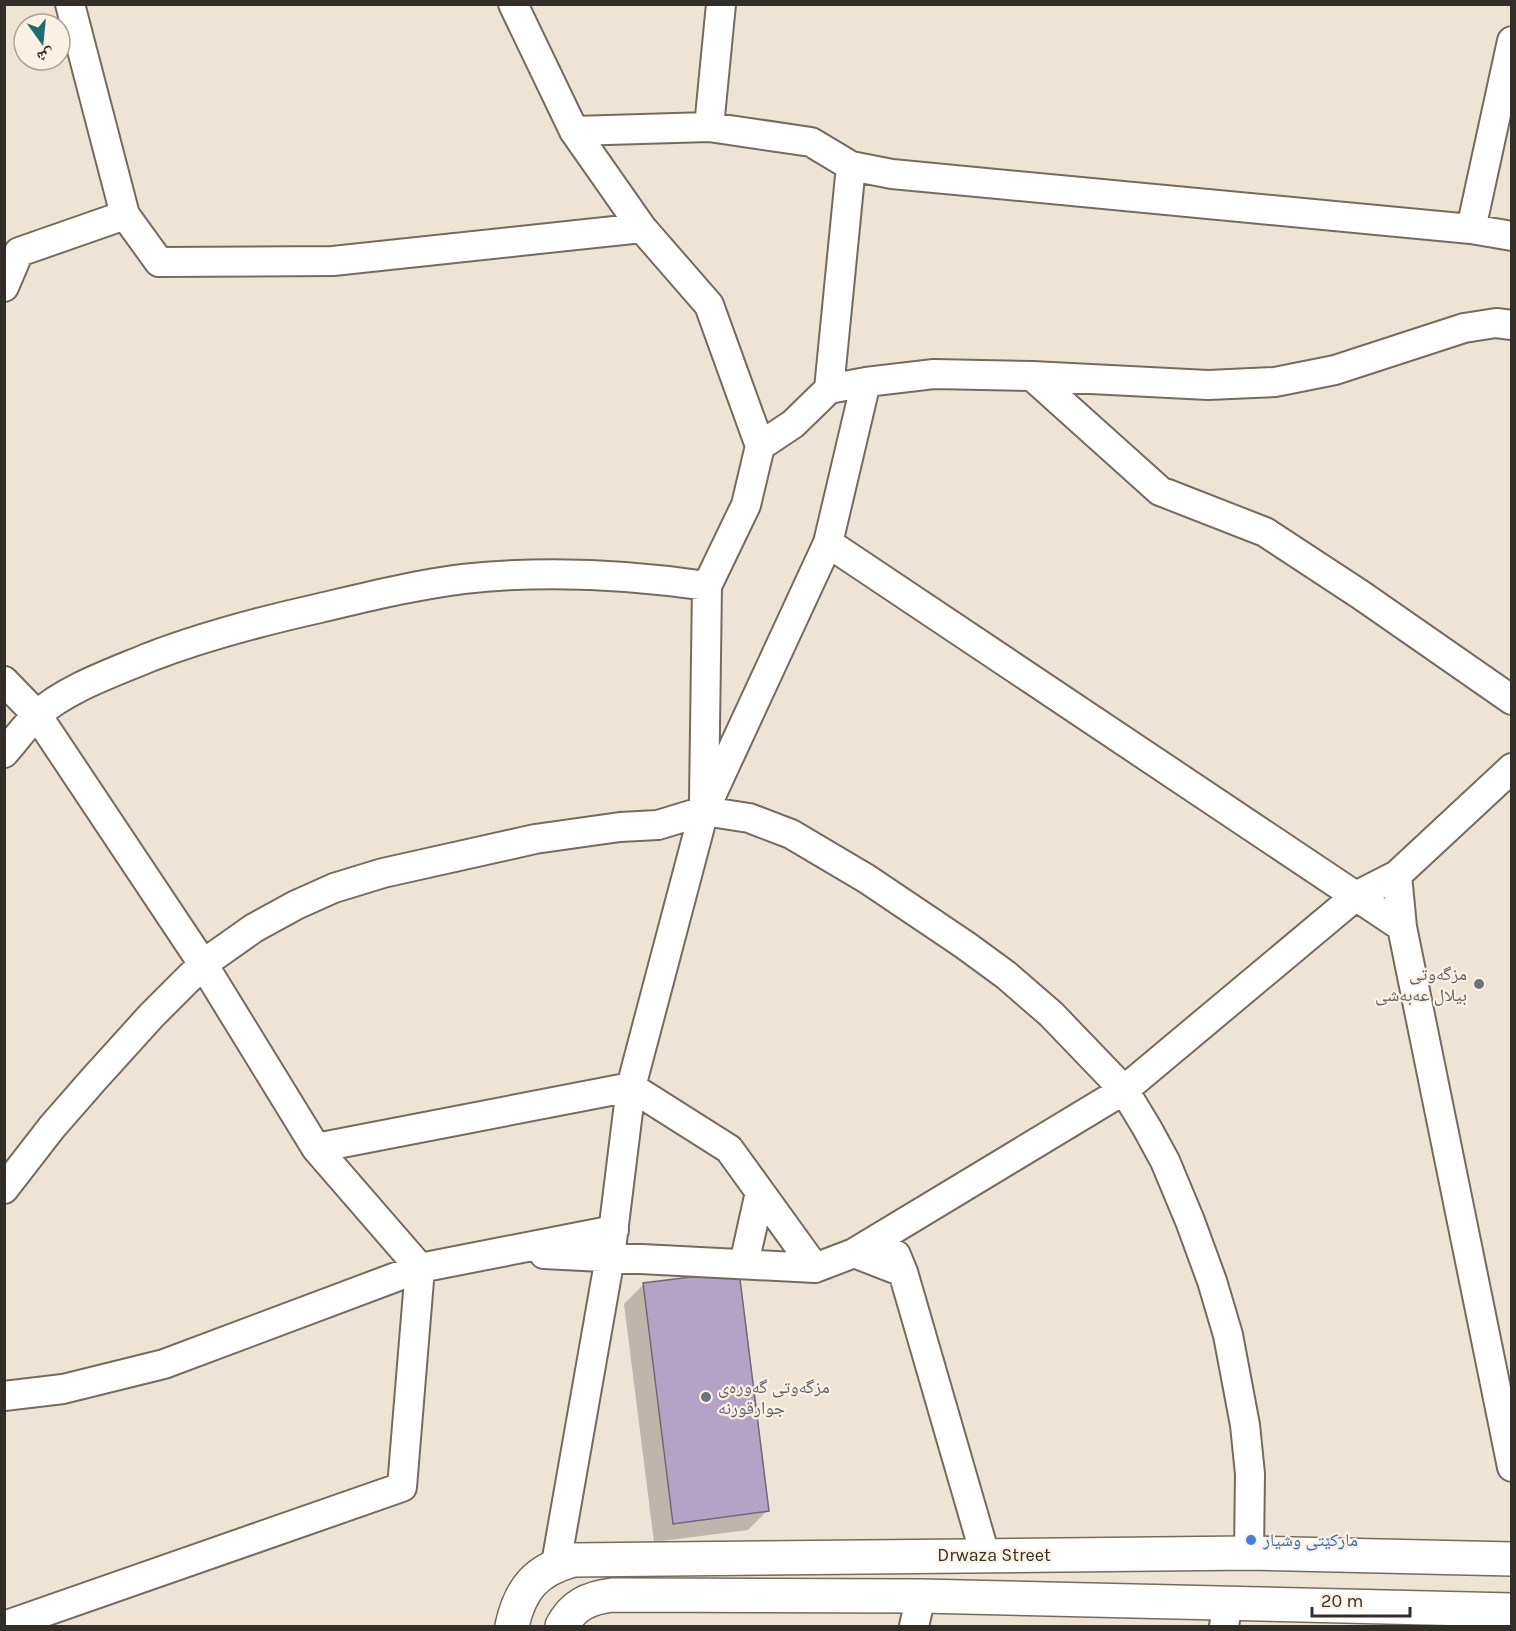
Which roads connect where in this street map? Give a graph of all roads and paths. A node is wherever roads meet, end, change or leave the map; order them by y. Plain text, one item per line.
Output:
1 (70, 4) edge
2 (513, 4) edge
3 (721, 4) edge
4 (1512, 41) edge
5 (709, 127) junction
6 (574, 131) junction
7 (851, 166) junction
8 (124, 215) junction
9 (642, 228) junction
10 (1470, 229) junction
11 (1512, 236) edge
12 (4, 287) edge
13 (1512, 325) edge
14 (1032, 376) junction
15 (866, 382) junction
16 (830, 389) junction
17 (760, 446) junction
18 (828, 543) junction
19 (707, 586) junction
20 (4, 681) edge
21 (1512, 700) edge
22 (37, 715) junction
23 (4, 753) edge
24 (1512, 768) edge
25 (704, 811) junction
26 (1397, 875) junction
27 (1356, 896) junction
28 (1402, 927) junction
29 (203, 964) junction
30 (632, 1087) junction
31 (1124, 1090) junction
32 (316, 1148) junction
33 (4, 1189) edge
34 (760, 1192) junction
35 (614, 1230) junction
36 (887, 1234) junction
37 (501, 1252) junction
38 (854, 1253) junction
39 (610, 1257) junction
40 (744, 1264) junction
41 (420, 1268) junction
42 (815, 1268) junction
43 (903, 1272) junction
44 (4, 1396) edge
45 (1512, 1467) edge
46 (1249, 1553) junction
47 (985, 1555) junction
48 (1512, 1559) edge
49 (556, 1564) junction
50 (917, 1611) edge
51 (1226, 1614) edge
52 (1504, 1615) edge
53 (4, 1626) edge
54 (513, 1626) edge
55 (562, 1626) edge

1 - 8 street
2 - 6 street
3 - 5 street
4 - 10 street
5 - 6 street
5 - 7 street
6 - 9 street
7 - 10 street
7 - 16 street
8 - 9 street
8 - 12 street
9 - 17 street
10 - 11 street
13 - 14 street
14 - 15 street
14 - 21 street
15 - 16 street
15 - 18 street
16 - 17 street
17 - 19 street
18 - 25 street
18 - 27 street
19 - 22 street
19 - 25 street
20 - 22 street
22 - 23 street
22 - 29 street
24 - 26 street
25 - 29 street
25 - 30 street
25 - 31 street
26 - 27 street
26 - 28 street
27 - 28 street
27 - 31 street
28 - 45 street
29 - 32 street
29 - 33 street
30 - 32 street
30 - 34 street
30 - 35 street
31 - 36 street
31 - 46 street
32 - 41 street
34 - 40 street
34 - 42 street
35 - 37 street
35 - 39 street
36 - 38 street
36 - 43 street
37 - 39 street
37 - 41 street
38 - 42 street
38 - 43 street
39 - 40 street
39 - 49 street
40 - 42 street
41 - 44 street
41 - 53 street
43 - 47 street
46 - 47 street, Drwaza Street
46 - 48 street, Drwaza Street
47 - 49 street, Drwaza Street
49 - 54 street, Drwaza Street
50 - 51 street
50 - 55 street
51 - 52 street

